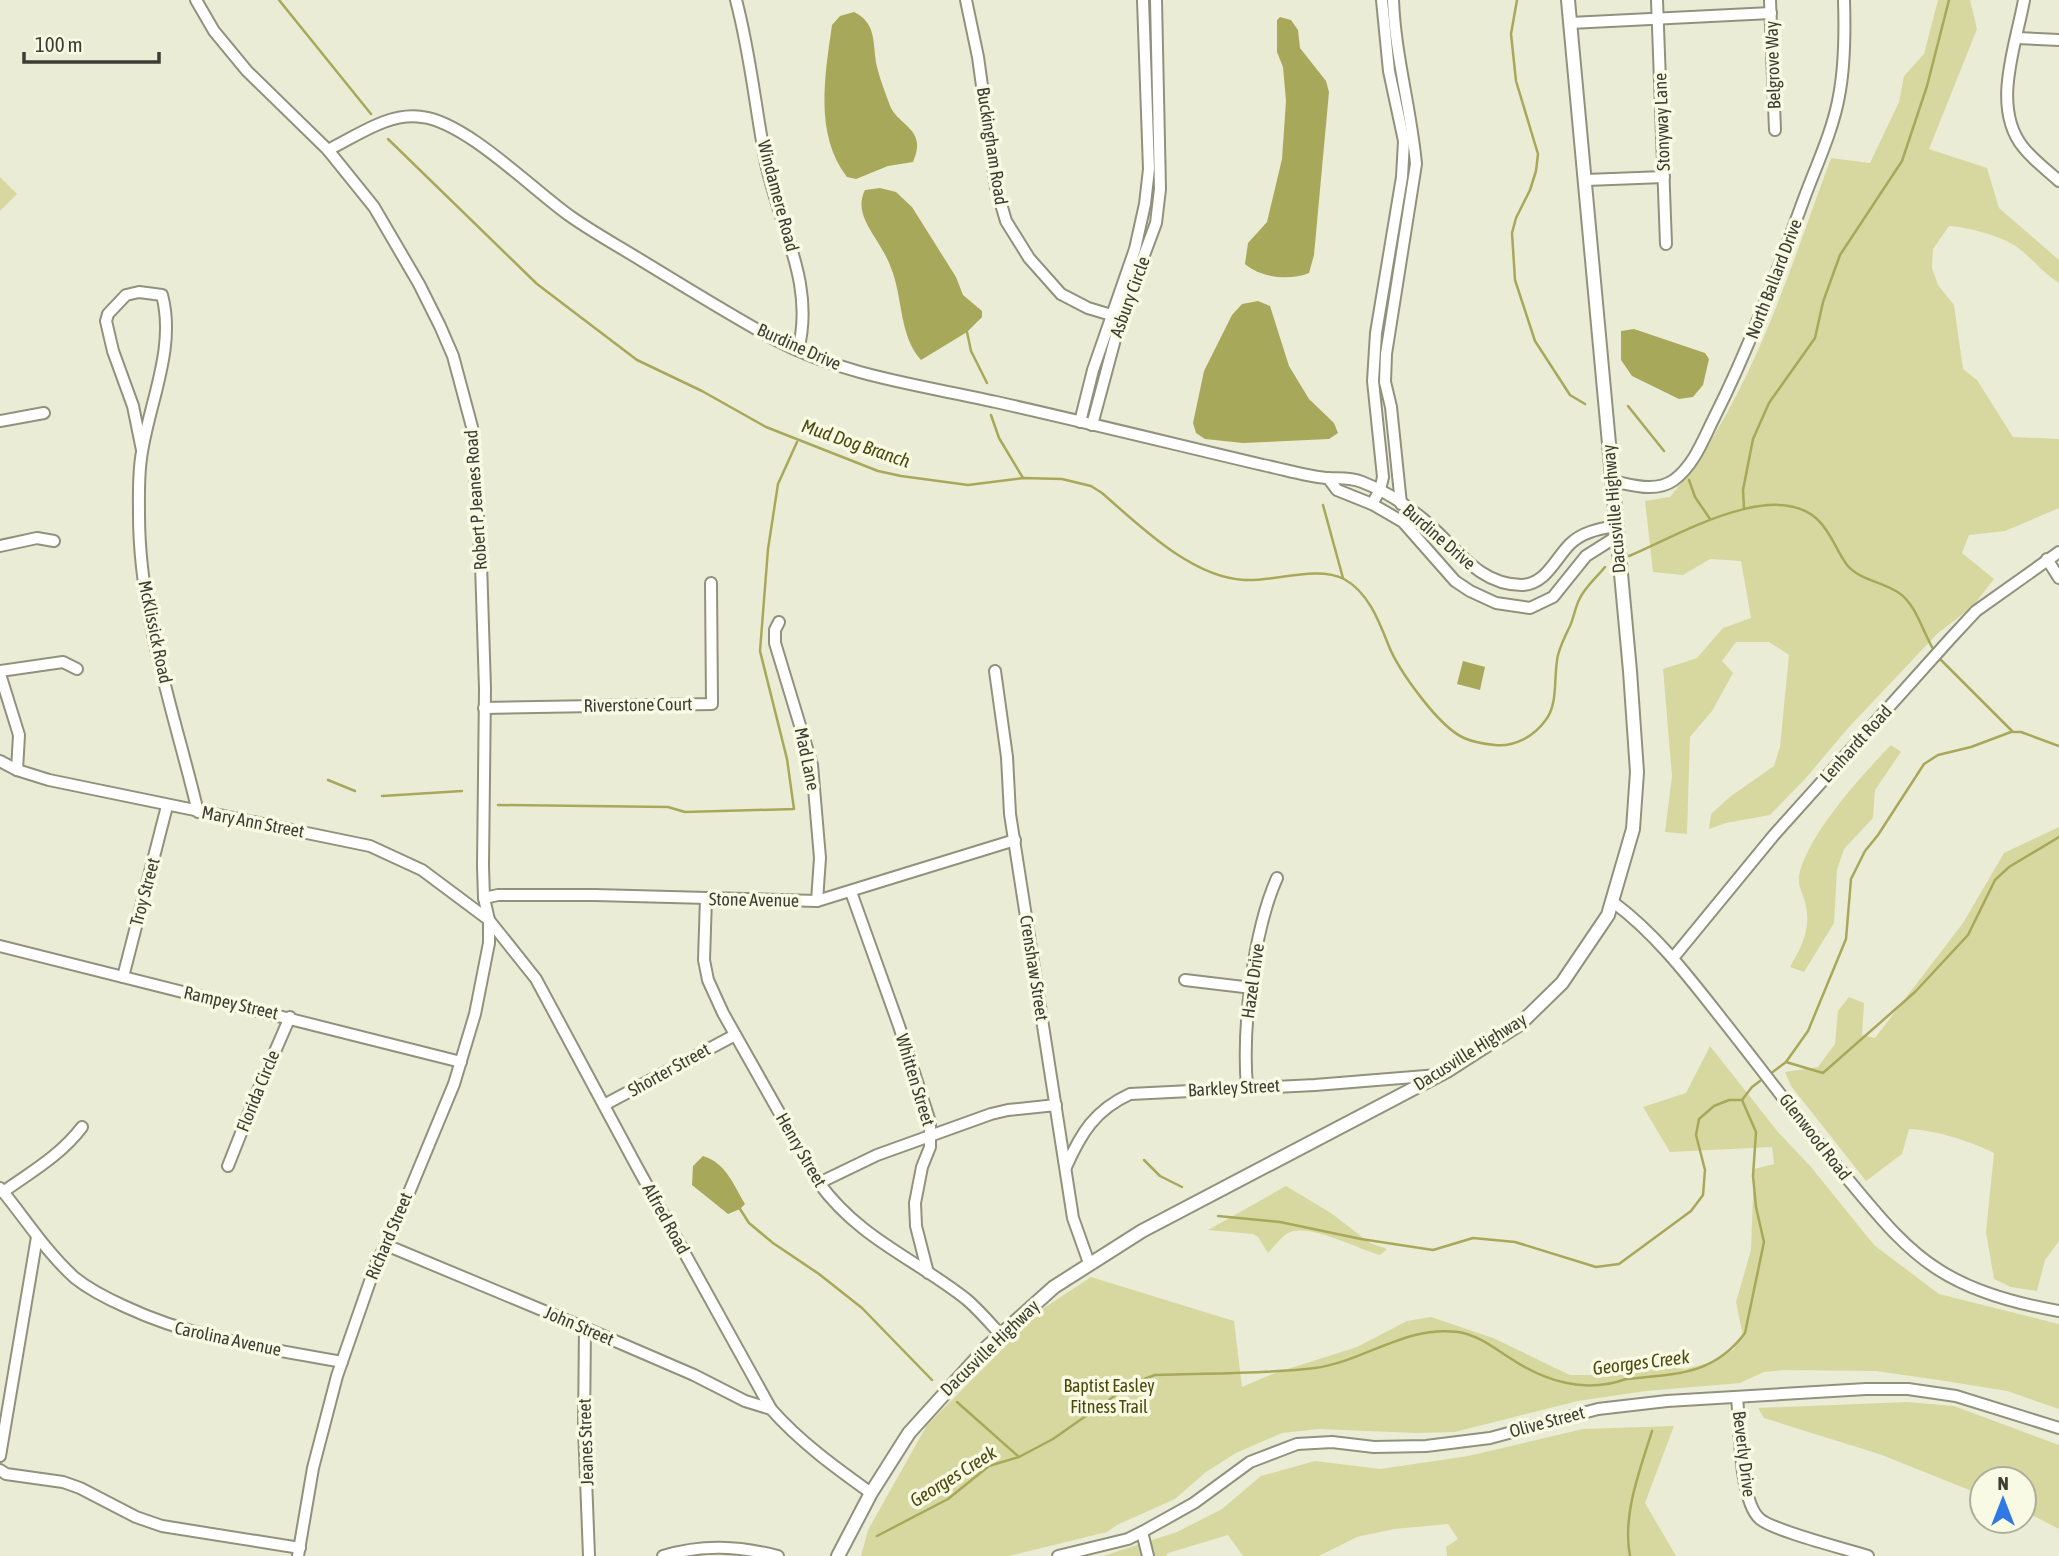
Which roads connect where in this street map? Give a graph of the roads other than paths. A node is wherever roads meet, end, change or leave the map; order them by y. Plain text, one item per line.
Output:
1 (196, 0) edge
2 (736, 0) edge
3 (966, 0) edge
4 (1143, 0) edge
5 (1156, 0) edge
6 (1382, 0) edge
7 (1393, 0) edge
8 (1568, 0) edge
9 (1657, 0) edge
10 (1770, 0) edge
11 (1844, 0) edge
12 (2024, 0) edge
13 (1771, 13) junction
14 (1658, 19) junction
15 (1570, 23) junction
16 (2017, 38) junction
17 (2059, 40) edge
18 (1404, 80) junction
19 (1391, 82) junction
20 (1153, 116) junction
21 (1404, 116) junction
22 (1775, 130) dead end
23 (328, 150) junction
24 (1664, 177) junction
25 (1586, 180) junction
26 (1401, 181) junction
27 (2059, 181) edge
28 (1414, 183) junction
29 (1392, 229) junction
30 (1406, 232) junction
31 (1666, 244) dead end
32 (1117, 316) junction
33 (1376, 328) junction
34 (1390, 331) junction
35 (798, 350) junction
36 (1379, 381) junction
37 (44, 414) dead end
38 (0, 421) edge
39 (1086, 423) junction
40 (142, 450) junction
41 (1328, 478) junction
42 (1612, 481) junction
43 (1380, 490) junction
44 (1372, 504) junction
45 (1401, 504) junction
46 (1616, 531) junction
47 (54, 541) dead end
48 (0, 546) edge
49 (2059, 552) edge
50 (2047, 559) junction
51 (2059, 578) edge
52 (712, 583) dead end
53 (779, 622) dead end
54 (77, 669) dead end
55 (995, 671) dead end
56 (0, 673) edge
57 (484, 708) junction
58 (0, 761) edge
59 (17, 770) junction
60 (167, 806) junction
61 (198, 812) junction
62 (1015, 840) junction
63 (1277, 878) dead end
64 (851, 892) junction
65 (484, 898) junction
66 (706, 898) junction
67 (817, 901) junction
68 (1613, 902) junction
69 (489, 920) junction
70 (0, 946) edge
71 (1673, 958) junction
72 (123, 977) junction
73 (1185, 980) dead end
74 (1252, 988) junction
75 (290, 1017) junction
76 (735, 1035) junction
77 (461, 1062) junction
78 (1438, 1075) junction
79 (1247, 1087) junction
80 (604, 1105) junction
81 (1056, 1105) junction
82 (82, 1127) dead end
83 (932, 1135) junction
84 (228, 1166) dead end
85 (1066, 1167) junction
86 (819, 1183) junction
87 (2, 1190) edge
88 (37, 1237) junction
89 (386, 1245) junction
90 (1088, 1263) junction
91 (928, 1273) junction
92 (2059, 1311) edge
93 (585, 1328) junction
94 (1000, 1334) junction
95 (342, 1362) junction
96 (1737, 1397) junction
97 (771, 1409) junction
98 (2059, 1429) edge
99 (0, 1456) edge
100 (0, 1470) edge
101 (871, 1493) junction
102 (1142, 1532) junction
103 (299, 1552) edge
104 (589, 1556) edge
105 (663, 1556) edge
106 (778, 1556) edge
107 (838, 1556) edge
108 (1058, 1556) edge
109 (1149, 1556) edge
110 (1868, 1556) edge

1 - 23 street, Robert P Jeanes Road
2 - 35 street, Windamere Road
3 - 32 street, Buckingham Road
4 - 20 street, Asbury Circle
5 - 20 street, Asbury Circle
6 - 19 street
7 - 18 street
8 - 15 main road, Dacusville Highway
9 - 14 street, Stonyway Lane
10 - 13 street, Belgrove Way
11 - 42 street, North Ballard Drive
12 - 16 street
13 - 14 street
13 - 22 street, Belgrove Way
14 - 15 street
14 - 24 street, Stonyway Lane
15 - 25 main road, Dacusville Highway
16 - 17 street
16 - 27 street
18 - 19 street
18 - 21 street
19 - 21 street
20 - 32 street, Asbury Circle
21 - 26 street
21 - 28 street
23 - 35 street, Burdine Drive
23 - 57 street, Robert P Jeanes Road
24 - 25 street
24 - 31 street, Stonyway Lane
25 - 42 main road, Dacusville Highway
26 - 28 street
26 - 29 street
28 - 30 street
29 - 30 street
29 - 33 street
30 - 34 street
32 - 39 street, Asbury Circle
33 - 34 street
33 - 36 street
34 - 36 street
35 - 39 street, Burdine Drive
36 - 43 street
36 - 45 street
37 - 38 street
39 - 41 street, Burdine Drive
40 - 40 street, McKlissick Road
40 - 61 street, McKlissick Road
41 - 43 street, Burdine Drive
41 - 44 street, Burdine Drive
42 - 46 main road, Dacusville Highway
43 - 44 street
43 - 45 street, Burdine Drive
44 - 46 street, Burdine Drive
45 - 46 street, Burdine Drive
46 - 68 main road, Dacusville Highway
47 - 48 street
49 - 50 street, Lenhardt Road
50 - 51 street
50 - 71 street, Lenhardt Road
52 - 57 street, Riverstone Court
53 - 67 street, Mad Lane
54 - 56 street
55 - 62 street, Crenshaw Street
56 - 59 street
57 - 65 street, Robert P Jeanes Road
58 - 59 street, Mary Ann Street
59 - 60 street, Mary Ann Street
60 - 61 street, Mary Ann Street
60 - 72 street, Troy Street
61 - 69 street, Mary Ann Street
62 - 64 street, Stone Avenue
62 - 81 street, Crenshaw Street
63 - 74 street, Hazel Drive
64 - 67 street, Stone Avenue
64 - 83 street, Whitten Street
65 - 66 street, Stone Avenue
65 - 69 street, Robert P Jeanes Road
66 - 67 street, Stone Avenue
66 - 76 street, Henry Street
68 - 71 street, Glenwood Road
68 - 78 main road, Dacusville Highway
69 - 77 street, Richard Street
69 - 80 street, Alfred Road
70 - 72 street, Rampey Street
71 - 92 street, Glenwood Road
72 - 75 street, Rampey Street
73 - 74 street
74 - 79 street, Hazel Drive
75 - 77 street, Rampey Street
75 - 84 street, Florida Circle
76 - 80 street, Shorter Street
76 - 86 street, Henry Street
77 - 89 street, Richard Street
78 - 79 street, Barkley Street
78 - 90 main road, Dacusville Highway
79 - 85 street, Barkley Street
80 - 97 street, Alfred Road
81 - 83 street
81 - 85 street, Crenshaw Street
82 - 87 street
83 - 86 street
83 - 91 street, Whitten Street
85 - 90 street, Crenshaw Street
86 - 91 street, Henry Street
87 - 88 street, Carolina Avenue
88 - 95 street, Carolina Avenue
88 - 99 street
89 - 93 street, John Street
89 - 95 street, Richard Street
90 - 94 main road, Dacusville Highway
91 - 94 street, Henry Street
93 - 97 street, John Street
93 - 104 street, Jeanes Street
94 - 101 main road, Dacusville Highway
95 - 103 street, Richard Street
96 - 98 street, Olive Street
96 - 102 street, Olive Street
96 - 110 street, Beverly Drive
97 - 101 street, Alfred Road
100 - 103 street
101 - 107 main road, Dacusville Highway
102 - 108 street, Olive Street
102 - 109 street
105 - 106 street

